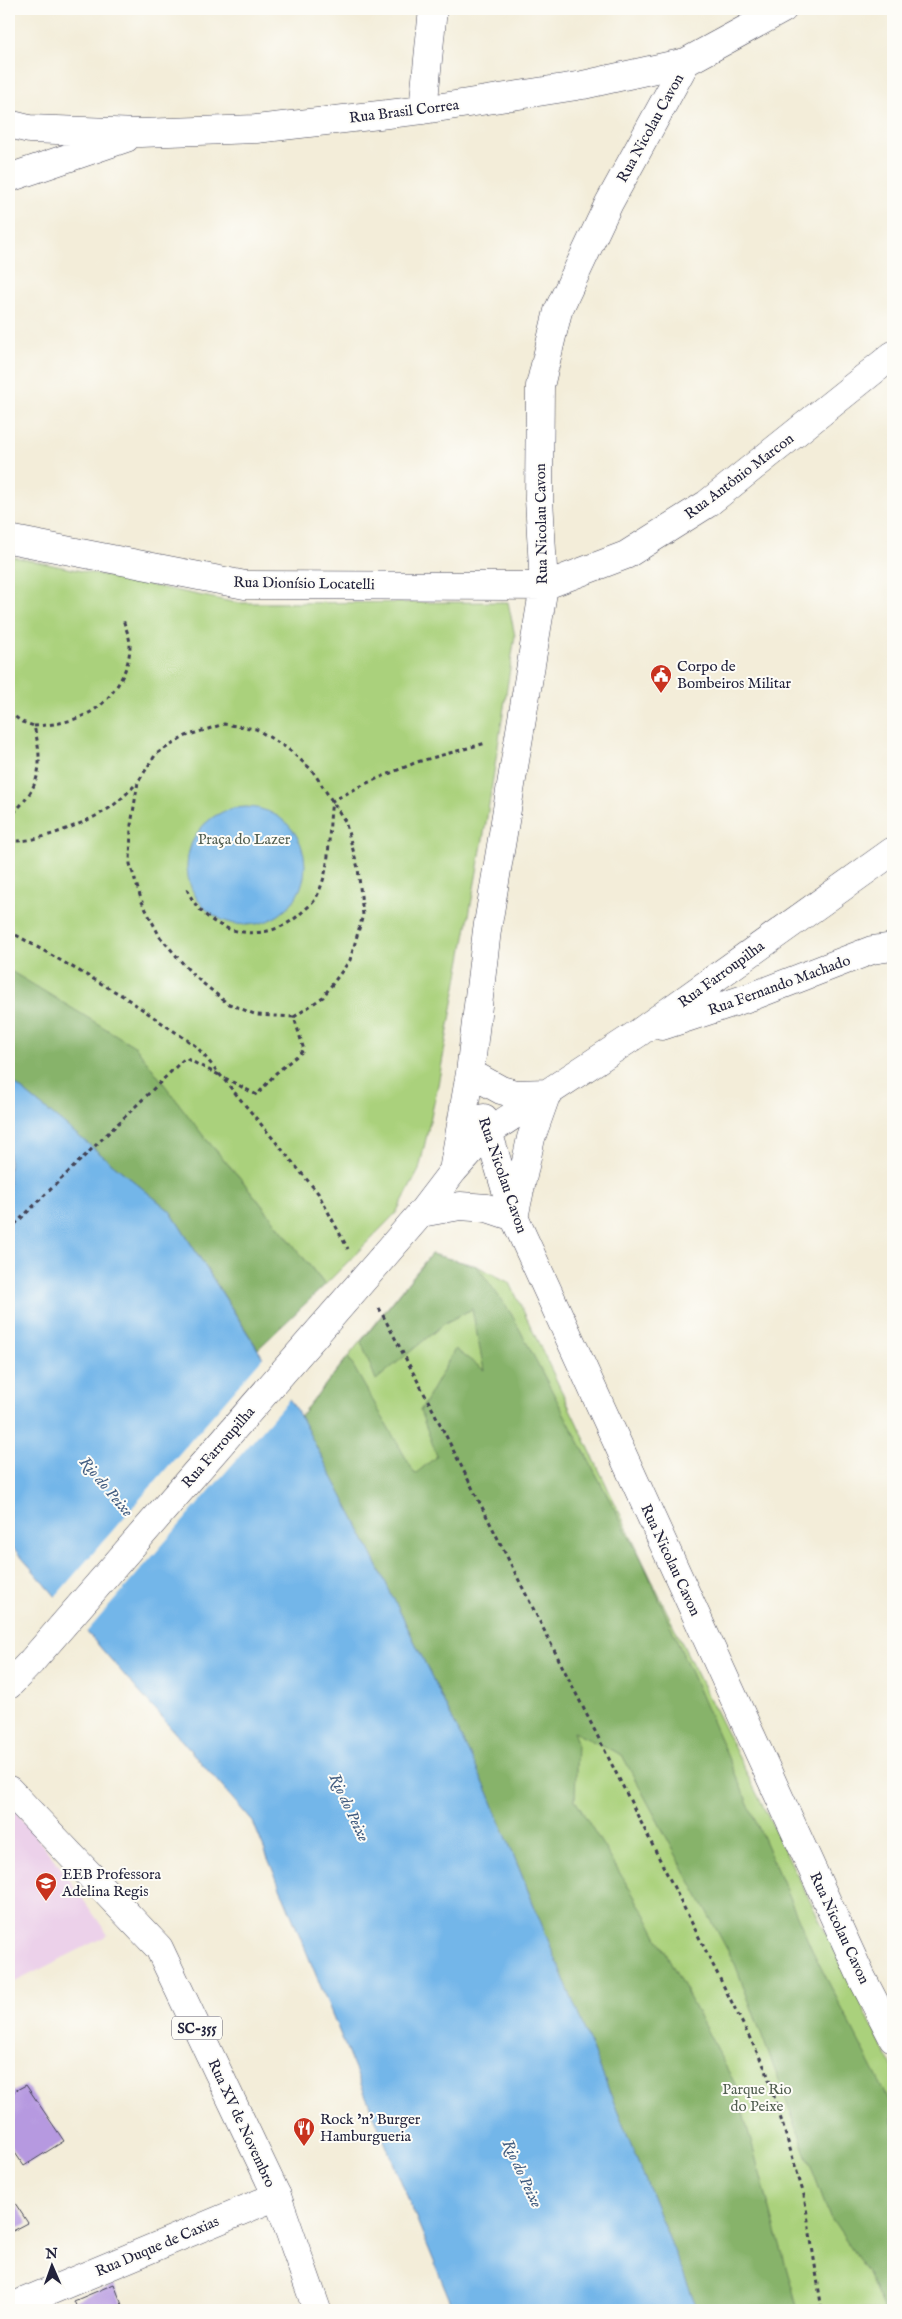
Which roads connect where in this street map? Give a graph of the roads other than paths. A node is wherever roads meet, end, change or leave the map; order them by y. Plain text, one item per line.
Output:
1 (433, 9) edge
2 (784, 9) edge
3 (686, 62) junction
4 (423, 110) junction
5 (9, 124) edge
6 (140, 133) junction
7 (9, 178) edge
8 (893, 355) edge
9 (9, 539) edge
10 (544, 586) junction
11 (893, 851) edge
12 (893, 947) edge
13 (637, 1034) junction
14 (470, 1073) junction
15 (547, 1093) junction
16 (488, 1132) junction
17 (453, 1171) junction
18 (421, 1213) junction
19 (514, 1217) junction
20 (16, 1680) edge
21 (9, 1790) edge
22 (893, 2038) edge
23 (277, 2196) junction
24 (9, 2308) edge
25 (317, 2310) edge

1 - 4 street
2 - 3 street, Rua Brasil Correa
3 - 4 street, Rua Brasil Correa
3 - 10 street, Rua Nicolau Cavon
4 - 6 street, Rua Brasil Correa
5 - 6 street, Rua Brasil Correa
6 - 7 street
8 - 10 street, Rua Antônio Marcon
9 - 10 street, Rua Dionísio Locatelli
10 - 14 street, Rua Nicolau Cavon
11 - 13 street, Rua Farroupilha
12 - 13 street, Rua Fernando Machado
13 - 15 street, Rua Farroupilha
14 - 15 street
14 - 16 street, Rua Nicolau Cavon
14 - 17 street, Rua Nicolau Cavon
15 - 16 street, Rua Farroupilha
15 - 19 street
16 - 17 street, Rua Farroupilha
16 - 19 street, Rua Nicolau Cavon
17 - 18 street, Rua Farroupilha
18 - 19 street
18 - 20 street, Rua Farroupilha, bridge
19 - 22 street, Rua Nicolau Cavon
21 - 23 street, Rua XV de Novembro / SC-355
23 - 24 street, Rua Duque de Caxias
23 - 25 street, Rua XV de Novembro / SC-355

